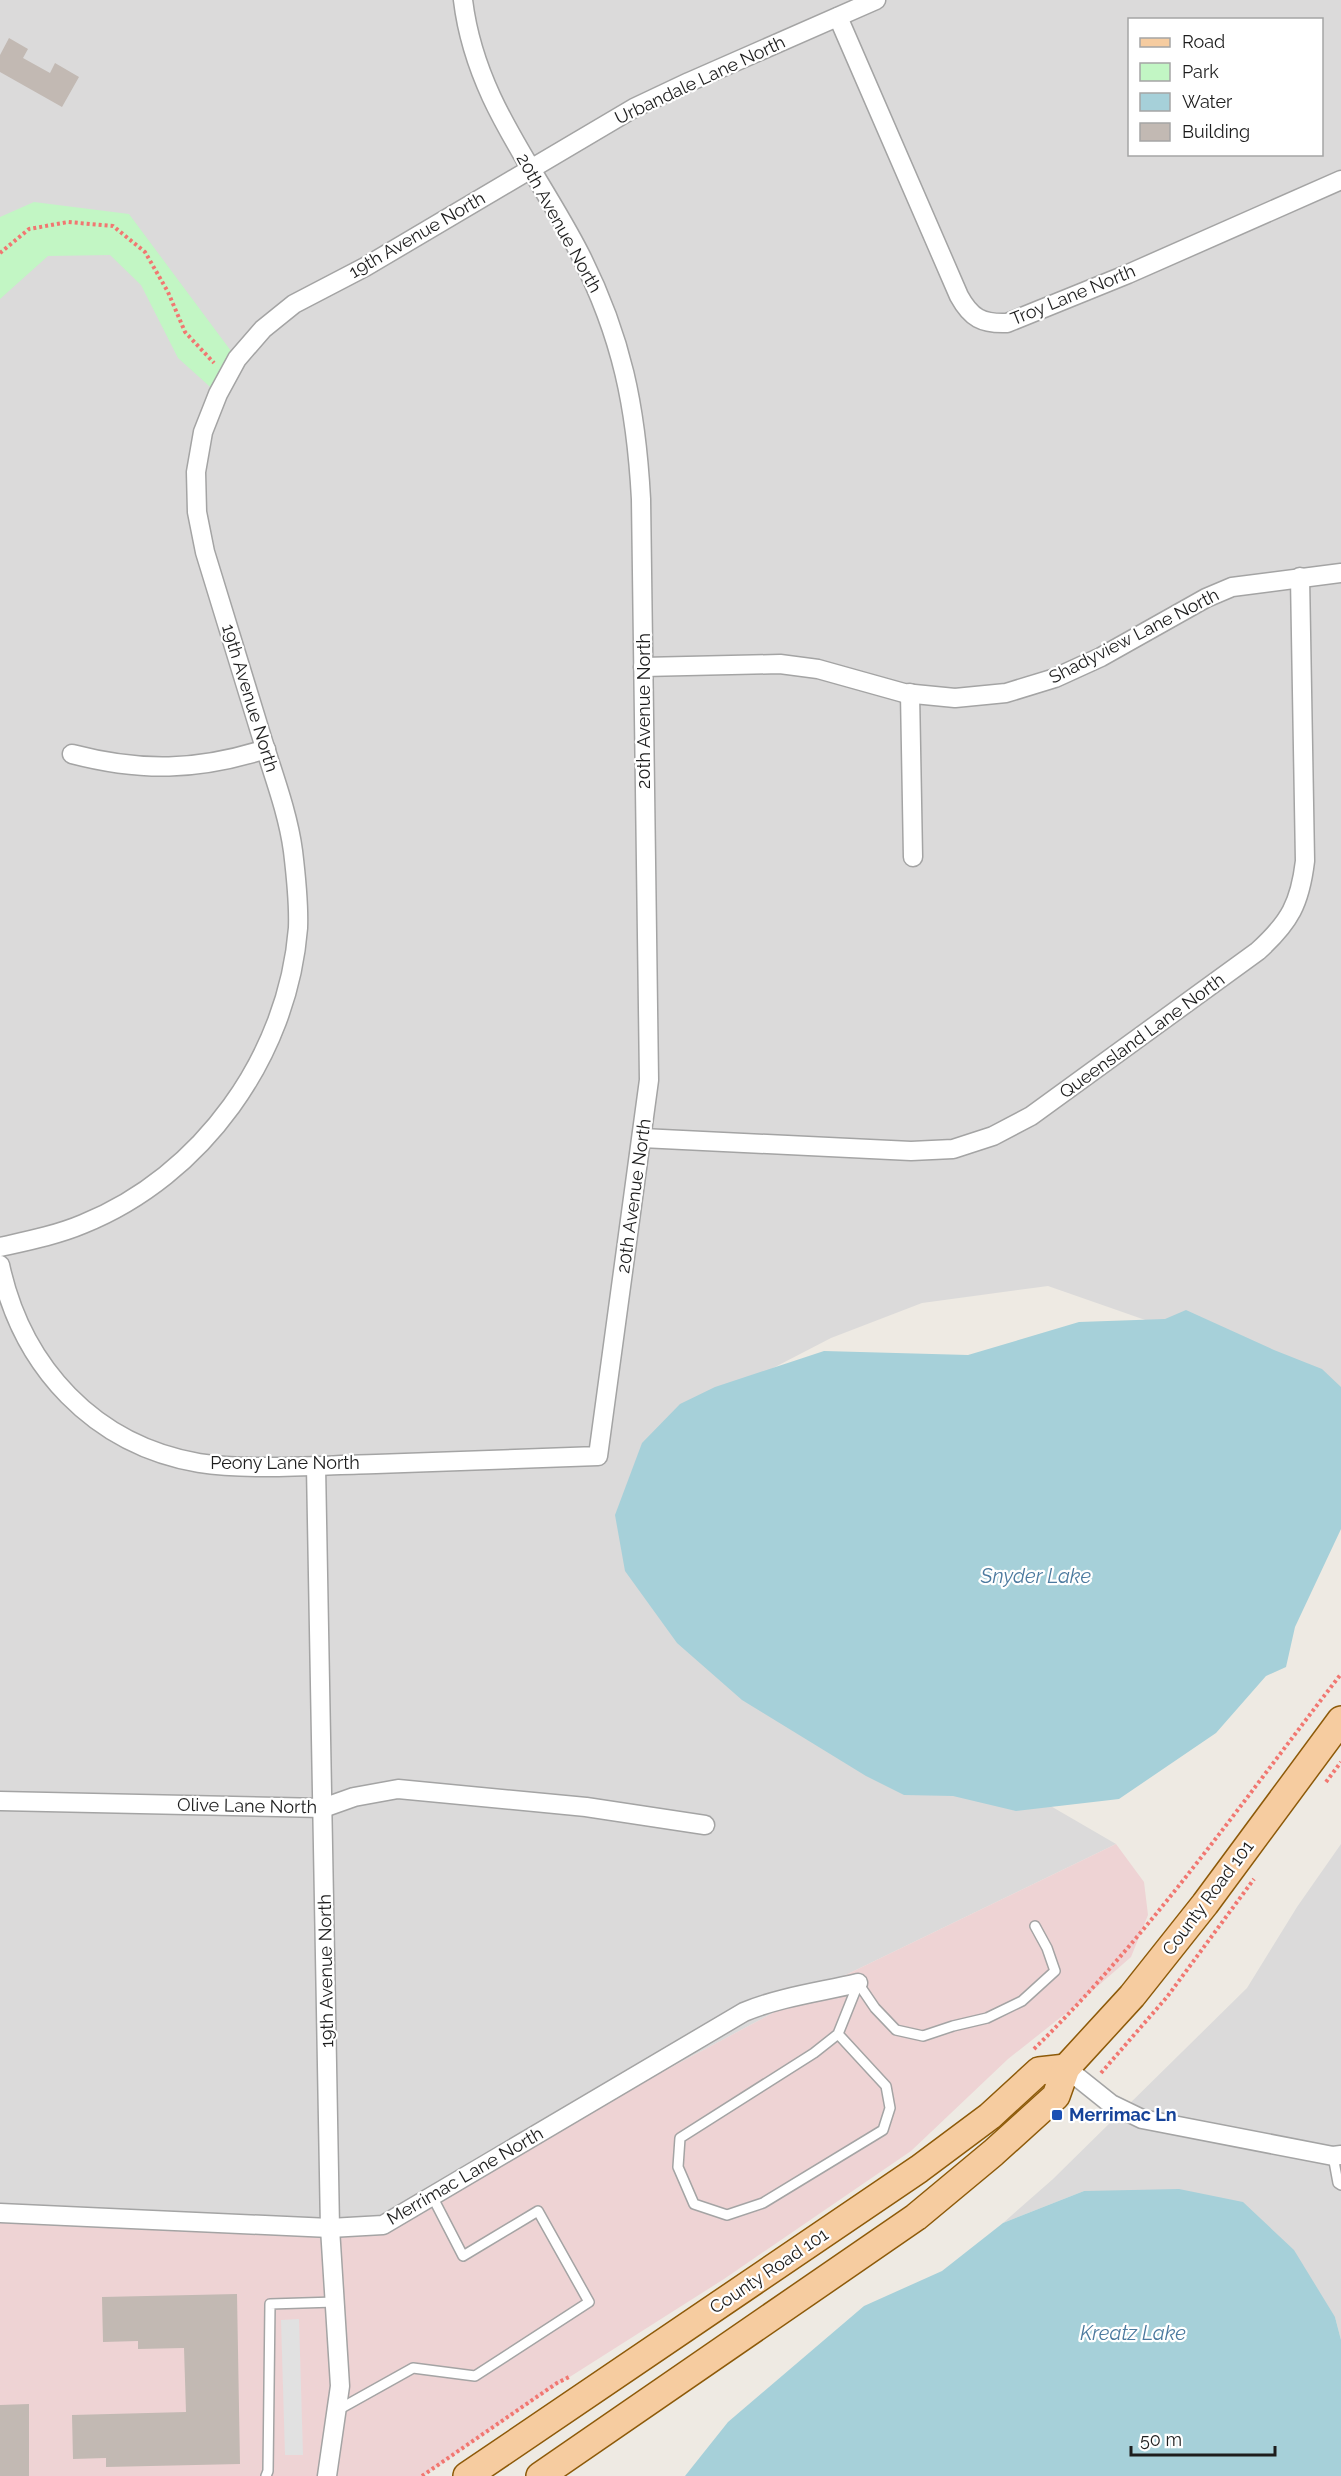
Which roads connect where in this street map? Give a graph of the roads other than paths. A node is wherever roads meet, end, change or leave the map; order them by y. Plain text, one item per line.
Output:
1 (463, 0) edge
2 (876, 0) edge
3 (837, 17) junction
4 (531, 171) junction
5 (1341, 180) edge
6 (1341, 573) edge
7 (1300, 577) junction
8 (643, 667) junction
9 (910, 693) junction
10 (266, 749) junction
11 (72, 754) dead end
12 (913, 857) dead end
13 (642, 1138) junction
14 (0, 1247) edge
15 (0, 1265) edge
16 (598, 1456) joint
17 (316, 1466) junction
18 (1341, 1720) edge
19 (0, 1801) edge
20 (323, 1808) junction
21 (705, 1826) dead end
22 (1035, 1926) dead end
23 (858, 1983) junction
24 (838, 2034) junction
25 (1066, 2068) junction
26 (1337, 2156) edge
27 (1341, 2185) edge
28 (432, 2196) junction
29 (0, 2213) edge
30 (330, 2228) junction
31 (335, 2302) junction
32 (336, 2411) junction
33 (266, 2476) edge
34 (327, 2476) edge
35 (467, 2476) edge
36 (540, 2476) edge

1 - 4 street, 20th Avenue North
2 - 3 street, Urbandale Lane North
3 - 4 street, Urbandale Lane North
3 - 5 street, Troy Lane North
4 - 8 street, 20th Avenue North
4 - 10 street, 19th Avenue North
6 - 7 street, Shadyview Lane North
7 - 9 street, Shadyview Lane North
7 - 13 street, Queensland Lane North
8 - 9 street, Shadyview Lane North
8 - 13 street, 20th Avenue North
9 - 12 street
10 - 11 street
10 - 14 street, 19th Avenue North
13 - 16 street, 20th Avenue North
15 - 17 street, Peony Lane North
16 - 17 street, Peony Lane North
17 - 20 street, 19th Avenue North
18 - 25 main road, County Road 101
19 - 20 street, Olive Lane North
20 - 21 street, Olive Lane North
20 - 30 street, 19th Avenue North
22 - 23 lane
23 - 24 lane
23 - 28 street, Merrimac Lane North
24 - 24 lane
25 - 26 street
25 - 35 main road, County Road 101
25 - 36 main road, County Road 101
26 - 27 lane
28 - 30 street, Merrimac Lane North
28 - 32 lane
29 - 30 street, Merrimac Lane North
30 - 31 street, 19th Avenue North
31 - 32 street, 19th Avenue North
31 - 33 lane
32 - 34 street, 19th Avenue North

